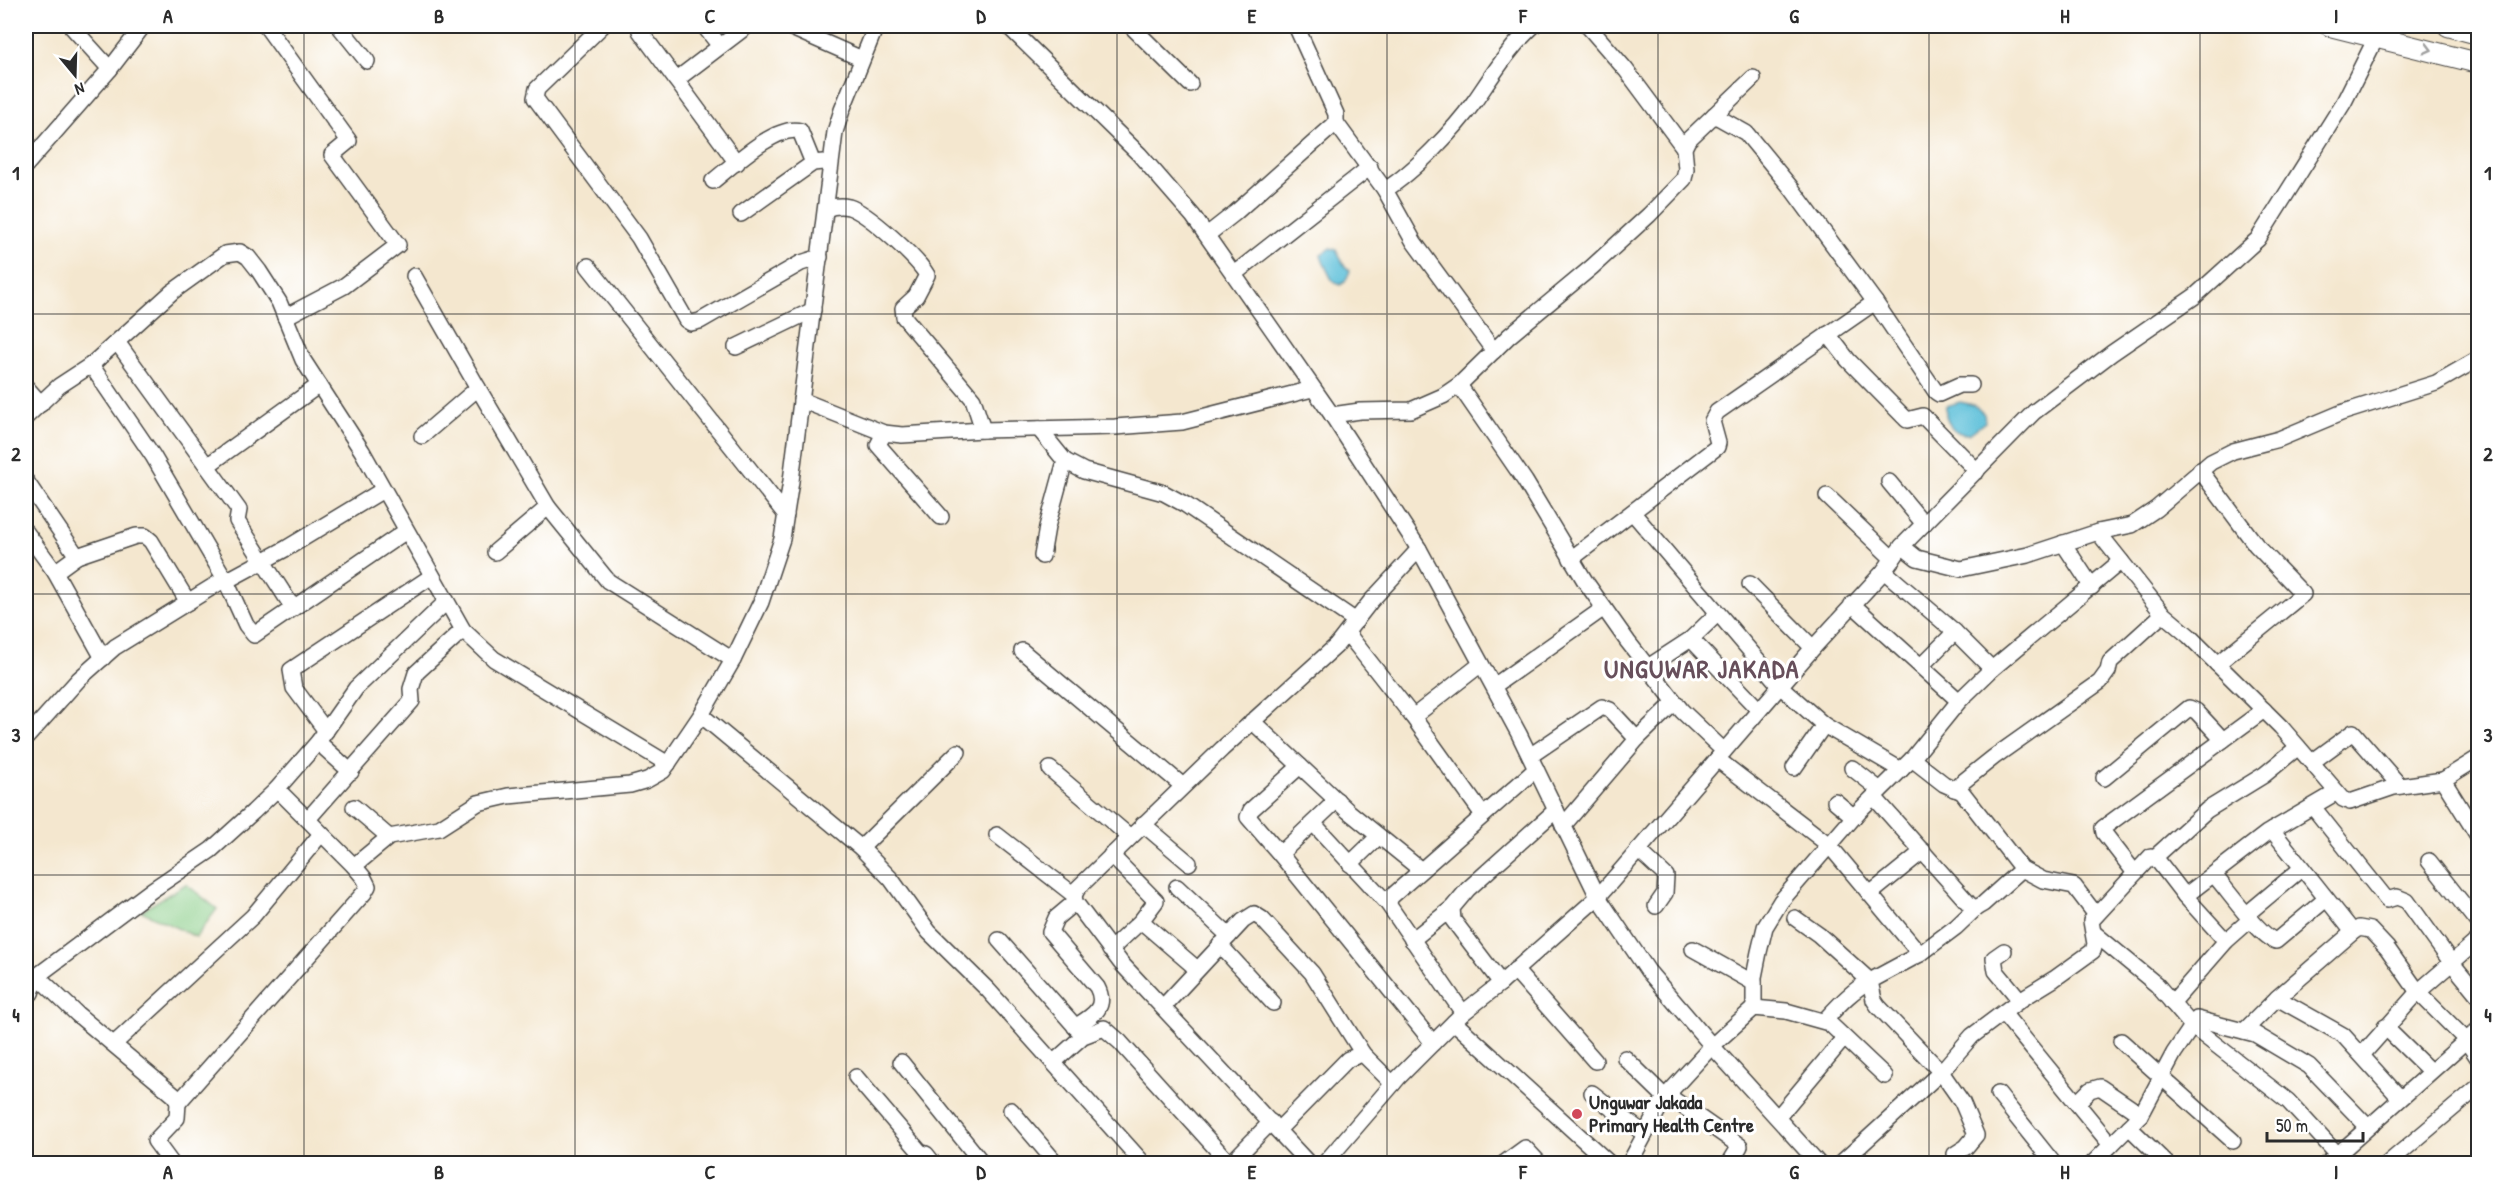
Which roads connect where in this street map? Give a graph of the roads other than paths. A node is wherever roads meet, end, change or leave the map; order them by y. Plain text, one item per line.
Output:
1 (71, 26) edge
2 (266, 26) edge
3 (339, 26) edge
4 (602, 26) edge
5 (704, 26) edge
6 (747, 26) edge
7 (787, 26) edge
8 (876, 26) edge
9 (1131, 26) edge
10 (1296, 26) edge
11 (1533, 26) edge
12 (1588, 26) edge
13 (2330, 26) edge
14 (2448, 26) edge
15 (140, 27) edge
16 (1013, 27) edge
17 (640, 31) dead end
18 (2478, 34) edge
19 (2377, 36) junction
20 (720, 46) junction
21 (862, 58) junction
22 (367, 62) dead end
23 (2478, 63) edge
24 (110, 69) junction
25 (1753, 78) dead end
26 (676, 80) junction
27 (1190, 84) dead end
28 (1714, 115) junction
29 (1336, 123) junction
30 (1684, 148) junction
31 (832, 160) junction
32 (737, 163) junction
33 (813, 163) junction
34 (26, 164) edge
35 (1370, 167) junction
36 (713, 181) dead end
37 (1385, 190) junction
38 (826, 209) junction
39 (741, 214) dead end
40 (1207, 235) junction
41 (820, 257) junction
42 (588, 266) dead end
43 (1234, 274) junction
44 (414, 276) dead end
45 (1875, 302) junction
46 (813, 310) junction
47 (285, 317) junction
48 (1828, 334) junction
49 (117, 342) junction
50 (736, 347) dead end
51 (1494, 351) junction
52 (2478, 359) edge
53 (91, 365) junction
54 (319, 385) junction
55 (1459, 385) junction
56 (1971, 385) dead end
57 (26, 387) edge
58 (478, 388) junction
59 (1312, 389) junction
60 (1939, 394) junction
61 (801, 400) junction
62 (41, 404) junction
63 (1332, 415) junction
64 (26, 417) edge
65 (1923, 417) junction
66 (1039, 429) junction
67 (983, 430) junction
68 (884, 433) junction
69 (422, 436) dead end
70 (1065, 461) junction
71 (207, 466) junction
72 (2200, 470) junction
73 (1977, 471) junction
74 (26, 481) edge
75 (1889, 482) dead end
76 (383, 490) junction
77 (1827, 496) dead end
78 (548, 507) junction
79 (1633, 513) junction
80 (786, 515) junction
81 (941, 517) dead end
82 (1924, 524) junction
83 (406, 531) junction
84 (26, 532) edge
85 (2098, 532) junction
86 (2064, 543) junction
87 (1902, 546) junction
88 (1419, 549) junction
89 (495, 552) dead end
90 (77, 556) junction
91 (1042, 556) dead end
92 (1571, 559) junction
93 (2121, 561) junction
94 (261, 562) junction
95 (1889, 565) junction
96 (55, 572) junction
97 (432, 576) junction
98 (225, 580) junction
99 (1750, 584) dead end
100 (2092, 587) junction
101 (188, 602) junction
102 (447, 602) junction
103 (1852, 604) junction
104 (293, 608) junction
105 (1604, 608) junction
106 (1718, 614) junction
107 (2163, 614) junction
108 (1352, 627) junction
109 (463, 630) junction
110 (1954, 632) junction
111 (1692, 639) junction
112 (1813, 648) junction
113 (1022, 651) dead end
114 (103, 658) junction
115 (733, 660) junction
116 (1482, 664) junction
117 (2217, 664) junction
118 (1921, 666) junction
119 (1648, 667) junction
120 (1992, 669) junction
121 (1494, 686) junction
122 (1780, 686) junction
123 (1959, 701) junction
124 (1675, 702) junction
125 (1759, 710) junction
126 (2264, 710) junction
127 (701, 715) junction
128 (1413, 717) junction
129 (1252, 721) junction
130 (1824, 725) junction
131 (322, 736) junction
132 (26, 738) edge
133 (1637, 739) junction
134 (2223, 740) junction
135 (2298, 747) junction
136 (958, 752) dead end
137 (1721, 755) junction
138 (2478, 758) edge
139 (1912, 759) junction
140 (1533, 762) junction
141 (2312, 762) junction
142 (668, 764) junction
143 (1300, 766) junction
144 (1794, 768) dead end
145 (1852, 768) dead end
146 (1050, 769) dead end
147 (1901, 770) junction
148 (351, 772) junction
149 (2104, 778) dead end
150 (2443, 780) junction
151 (1183, 786) junction
152 (2400, 786) junction
153 (277, 789) junction
154 (1954, 789) junction
155 (2337, 792) junction
156 (1877, 794) junction
157 (1337, 801) junction
158 (1835, 801) dead end
159 (354, 807) dead end
160 (2313, 807) junction
161 (1556, 810) junction
162 (1483, 815) junction
163 (1854, 817) junction
164 (308, 819) junction
165 (1313, 823) junction
166 (1143, 824) junction
167 (1563, 826) junction
168 (2272, 830) junction
169 (321, 834) junction
170 (997, 835) dead end
171 (2478, 836) edge
172 (388, 837) junction
173 (1130, 837) junction
174 (1378, 837) junction
175 (1829, 844) junction
176 (861, 848) junction
177 (1638, 850) junction
178 (1923, 851) junction
179 (1280, 854) junction
180 (1111, 855) junction
181 (2155, 857) junction
182 (2429, 861) dead end
183 (1189, 863) dead end
184 (1350, 864) junction
185 (354, 866) junction
186 (2022, 868) junction
187 (2302, 868) junction
188 (1421, 870) junction
189 (2135, 873) junction
190 (2214, 874) junction
191 (1177, 886) dead end
192 (1870, 894) junction
193 (2186, 896) junction
194 (1598, 897) junction
195 (1075, 898) junction
196 (2326, 899) junction
197 (1388, 904) junction
198 (1656, 906) dead end
199 (1452, 908) junction
200 (1976, 908) junction
201 (2096, 915) junction
202 (2249, 917) junction
203 (1795, 918) dead end
204 (1141, 921) junction
205 (2478, 923) edge
206 (2353, 932) junction
207 (2094, 933) junction
208 (999, 940) dead end
209 (1412, 940) junction
210 (2226, 940) junction
211 (2478, 940) edge
212 (1225, 941) junction
213 (1692, 949) dead end
214 (1110, 950) junction
215 (2004, 951) dead end
216 (1920, 954) junction
217 (2451, 962) junction
218 (1197, 969) junction
219 (1515, 970) junction
220 (37, 976) junction
221 (1870, 981) junction
222 (1501, 983) junction
223 (1754, 983) junction
224 (2418, 992) junction
225 (2478, 995) edge
226 (26, 996) edge
227 (2277, 998) junction
228 (2020, 1000) junction
229 (1273, 1003) dead end
230 (2172, 1003) junction
231 (1163, 1007) junction
232 (1754, 1008) junction
233 (2003, 1012) junction
234 (1459, 1017) junction
235 (1824, 1021) junction
236 (2193, 1027) junction
237 (2385, 1028) junction
238 (2478, 1030) edge
239 (2244, 1031) junction
240 (1079, 1032) junction
241 (1844, 1038) junction
242 (2466, 1040) junction
243 (2121, 1041) dead end
244 (1433, 1043) junction
245 (114, 1044) junction
246 (1712, 1046) junction
247 (1363, 1054) junction
248 (2362, 1055) junction
249 (1625, 1058) dead end
250 (2478, 1058) edge
251 (1595, 1061) dead end
252 (901, 1062) dead end
253 (1054, 1062) junction
254 (2430, 1071) junction
255 (1941, 1072) junction
256 (1885, 1076) dead end
257 (856, 1077) dead end
258 (2161, 1077) junction
259 (1394, 1084) junction
260 (2478, 1087) edge
261 (1592, 1093) dead end
262 (1998, 1094) dead end
263 (1666, 1096) junction
264 (2400, 1098) junction
265 (177, 1102) junction
266 (2077, 1103) junction
267 (1011, 1110) dead end
268 (2141, 1115) junction
269 (1778, 1117) junction
270 (1275, 1126) junction
271 (2367, 1126) junction
272 (2129, 1127) junction
273 (1643, 1133) junction
274 (2233, 1141) dead end
275 (2111, 1145) junction
276 (2332, 1159) edge
277 (172, 1164) edge
278 (934, 1164) edge
279 (983, 1164) edge
280 (1057, 1164) edge
281 (1144, 1164) edge
282 (1230, 1164) edge
283 (1309, 1164) edge
284 (1324, 1164) edge
285 (1503, 1164) edge
286 (1540, 1164) edge
287 (1610, 1164) edge
288 (1629, 1164) edge
289 (1730, 1164) edge
290 (1819, 1164) edge
291 (1840, 1164) edge
292 (1963, 1164) edge
293 (2054, 1164) edge
294 (2092, 1164) edge
295 (2167, 1164) edge
296 (2387, 1164) edge

1 - 24 street
2 - 47 street
3 - 22 street
4 - 41 street
5 - 20 street
6 - 20 street
7 - 21 street
8 - 21 street
9 - 27 street
10 - 29 street
11 - 37 street
12 - 30 street
13 - 19 main road
14 - 18 main road
15 - 24 street
16 - 40 street
17 - 26 street
19 -> 23 main road
19 - 73 street
20 - 26 street
21 - 31 street
24 - 34 street
25 - 28 street
26 - 32 street
28 - 30 street
28 - 45 street
29 - 35 street
29 - 40 street
30 - 51 street
31 - 33 street
31 - 38 street
32 - 33 street
32 - 36 street
33 - 39 street
35 - 37 street
35 - 43 street
37 - 51 street
38 - 41 street
38 - 67 street
40 - 43 street
41 - 46 street
42 - 80 street
43 - 59 street
44 - 58 street
45 - 48 street
45 - 60 street
46 - 50 street
46 - 61 street
47 - 49 street
47 - 54 street
48 - 65 street
48 - 79 street
49 - 53 street
49 - 71 street
51 - 55 street
52 - 72 street
53 - 62 street
53 - 98 street
54 - 71 street
54 - 76 street
55 - 63 street
55 - 92 street
56 - 60 street
57 - 62 street
58 - 69 street
58 - 78 street
59 - 63 street
59 - 66 street
60 - 65 street
61 - 68 street
61 - 80 street
62 - 64 street
63 - 88 street
65 - 73 street
66 - 67 street
66 - 70 street
67 - 68 street
68 - 81 street
70 - 91 street
70 - 108 street
71 - 94 street
72 - 85 street
72 - 117 street
73 - 82 street
74 - 90 street
75 - 82 street
76 - 83 street
76 - 94 street
77 - 95 street
78 - 89 street
78 - 115 street
79 - 92 street
79 - 106 street
80 - 115 street
82 - 87 street
83 - 97 street
83 - 104 street
84 - 96 street
85 - 86 street
85 - 93 street
86 - 87 street
86 - 100 street
87 - 95 street
88 - 108 street
88 - 116 street
90 - 96 street
90 - 101 street
92 - 105 street
93 - 100 street
93 - 107 street
94 - 98 street
94 - 104 street
95 - 103 street
95 - 110 street
96 - 114 street
97 - 102 street
97 - 131 street
98 - 101 street
98 - 104 street
99 - 112 street
100 - 120 street
101 - 114 street
102 - 109 street
102 - 131 street
103 - 112 street
103 - 118 street
105 - 119 street
105 - 121 street
106 - 111 street
106 - 122 street
107 - 117 street
107 - 154 street
108 - 128 street
108 - 129 street
109 - 142 street
109 - 148 street
110 - 118 street
110 - 120 street
111 - 119 street
111 - 125 street
112 - 122 street
113 - 151 street
114 - 132 street
115 - 127 street
116 - 121 street
116 - 128 street
117 - 126 street
118 - 123 street
119 - 124 street
120 - 123 street
121 - 140 street
122 - 125 street
122 - 130 street
123 - 139 street
124 - 133 street
124 - 137 street
125 - 137 street
126 - 134 street
126 - 135 street
127 - 142 street
127 - 176 street
128 - 162 street
129 - 143 street
129 - 151 street
130 - 144 street
130 - 147 street
131 - 148 street
131 - 153 street
133 - 140 street
133 - 167 street
134 - 149 street
134 - 189 street
135 - 141 street
135 - 181 street
136 - 176 street
137 - 175 street
137 - 177 street
138 - 150 street
139 - 147 street
139 - 154 street
140 - 161 street
140 - 162 street
141 - 152 street
141 - 155 street
142 - 172 street
143 - 157 street
143 - 179 street
145 - 156 street
146 - 173 street
147 - 156 street
148 - 164 street
150 - 152 street
150 - 171 street
151 - 166 street
152 - 155 street
153 - 164 street
153 - 220 street
154 - 186 street
155 - 160 street
156 - 163 street
156 - 178 street
157 - 165 street
157 - 174 street
158 - 163 street
159 - 172 street
160 - 168 street
160 - 217 street
161 - 167 street
161 - 199 street
162 - 188 street
163 - 175 street
164 - 169 street
165 - 179 street
165 - 184 street
166 - 173 street
166 - 183 street
167 - 194 street
168 - 187 street
168 - 190 street
169 - 185 street
169 - 245 street
170 - 195 street
172 - 185 street
173 - 180 street
174 - 184 street
174 - 188 street
175 - 192 street
175 - 223 street
176 - 253 street
177 - 194 street
177 - 198 street
178 - 192 street
178 - 200 street
179 - 244 street
180 - 195 street
180 - 204 street
181 - 189 street
181 - 193 street
182 - 205 street
184 - 197 street
185 - 265 street
186 - 200 street
186 - 201 street
187 - 196 street
187 - 202 street
188 - 197 street
189 - 201 street
190 - 193 street
190 - 202 street
191 - 212 street
192 - 216 street
193 - 210 street
194 - 219 street
194 - 246 street
195 - 214 street
195 - 240 street
196 - 202 street
196 - 206 street
197 - 209 street
199 - 209 street
199 - 222 street
200 - 216 street
201 - 207 street
202 - 210 street
203 - 221 street
204 - 214 street
204 - 218 street
206 - 224 street
206 - 227 street
207 - 228 street
207 - 230 street
208 - 240 street
209 - 234 street
210 - 230 street
211 - 217 street
212 - 218 street
212 - 229 street
212 - 247 street
213 - 223 street
214 - 231 street
215 - 228 street
216 - 221 street
217 - 224 street
217 - 225 street
218 - 231 street
219 - 222 street
219 - 251 street
220 - 226 street
220 - 245 street
221 - 235 street
221 - 255 street
222 - 234 street
223 - 232 street
224 - 237 street
224 - 242 street
227 - 239 street
227 - 248 street
228 - 233 street
230 - 236 street
231 - 270 street
232 - 235 street
232 - 246 street
233 - 255 street
233 - 266 street
234 - 244 street
234 - 287 street
235 - 241 street
236 - 239 street
236 - 258 street
236 - 276 street
237 - 248 street
237 - 254 street
238 - 242 street
239 - 271 street
240 - 253 street
240 - 282 street
241 - 256 street
241 - 269 street
242 - 250 street
242 - 254 street
243 - 258 street
244 - 259 street
245 - 265 street
246 - 263 street
246 - 269 street
247 - 259 street
247 - 270 street
248 - 264 street
249 - 263 street
252 - 279 street
253 - 281 street
254 - 264 street
255 - 291 street
255 - 292 street
257 - 278 street
258 - 268 street
258 - 274 street
259 - 284 street
260 - 296 street
261 - 273 street
262 - 293 street
263 - 273 street
263 - 289 street
264 - 271 street
265 - 277 street
266 - 268 street
266 - 275 street
267 - 280 street
268 - 272 street
269 - 290 street
270 - 282 street
270 - 283 street
271 - 276 street
272 - 275 street
272 - 295 street
273 - 288 street
275 - 294 street
285 - 286 street

